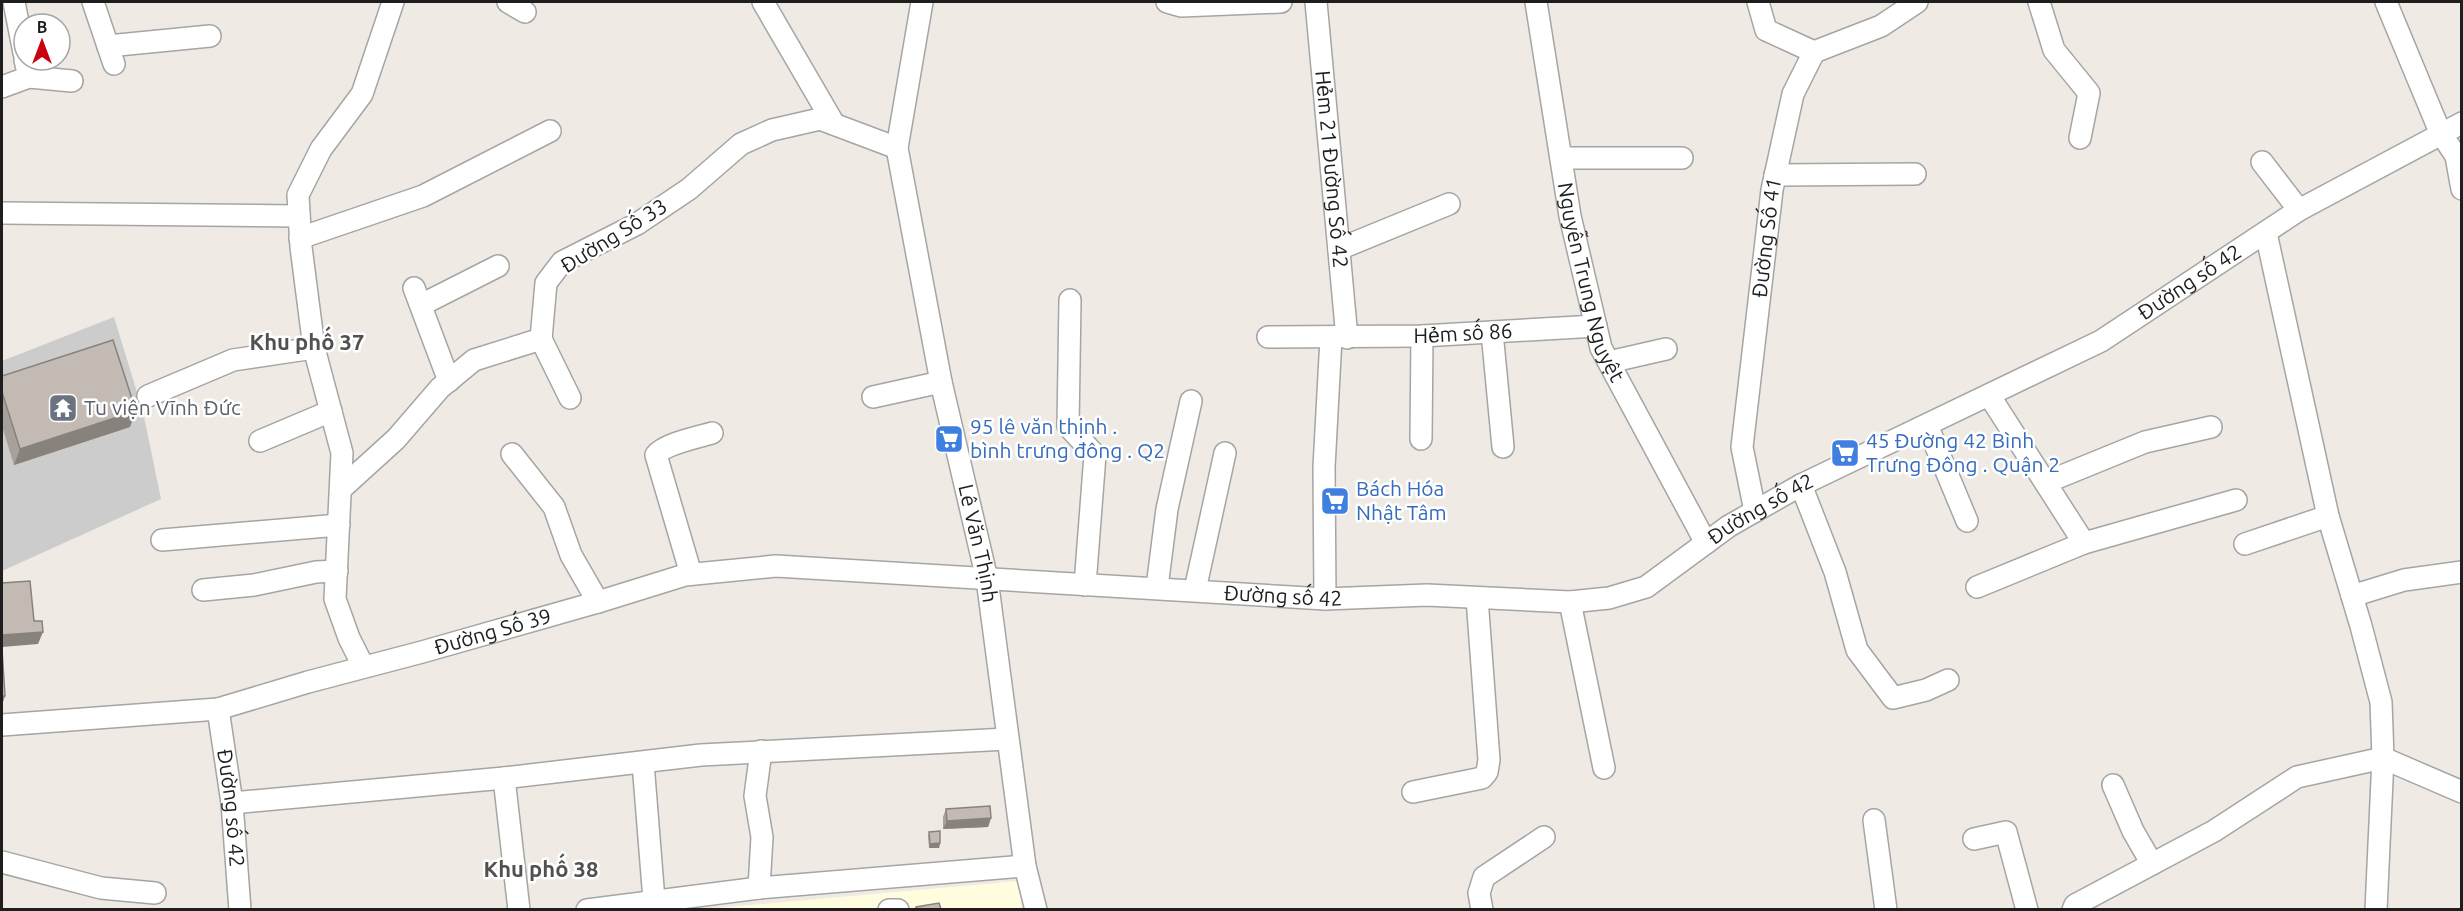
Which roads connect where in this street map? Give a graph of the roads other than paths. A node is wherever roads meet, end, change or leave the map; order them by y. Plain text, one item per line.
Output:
1 (93, 2) edge
2 (393, 2) edge
3 (763, 2) edge
4 (922, 2) edge
5 (1167, 2) edge
6 (1281, 2) edge
7 (1316, 2) edge
8 (1536, 2) edge
9 (1758, 2) edge
10 (1917, 2) edge
11 (2039, 2) edge
12 (2386, 2) edge
13 (1196, 4) edge
14 (210, 36) dead end
15 (1814, 52) junction
16 (23, 72) edge
17 (38, 72) edge
18 (72, 81) dead end
19 (2, 87) edge
20 (2462, 123) edge
21 (834, 124) junction
22 (550, 131) dead end
23 (2440, 132) junction
24 (2080, 138) dead end
25 (897, 148) junction
26 (1561, 158) junction
27 (1682, 158) dead end
28 (2262, 162) dead end
29 (1915, 174) dead end
30 (1775, 175) junction
31 (2462, 189) edge
32 (1449, 204) dead end
33 (2299, 210) junction
34 (2, 213) edge
35 (299, 216) junction
36 (2266, 233) junction
37 (300, 238) junction
38 (1339, 249) junction
39 (498, 266) dead end
40 (1070, 300) dead end
41 (1596, 326) junction
42 (1492, 332) junction
43 (1422, 336) junction
44 (1268, 338) dead end
45 (1339, 338) junction
46 (540, 339) junction
47 (314, 348) junction
48 (1666, 349) dead end
49 (1609, 362) junction
50 (449, 381) junction
51 (941, 382) junction
52 (1989, 395) junction
53 (148, 396) dead end
54 (873, 397) dead end
55 (570, 398) dead end
56 (1191, 400) dead end
57 (331, 411) junction
58 (1927, 425) junction
59 (2211, 427) dead end
60 (712, 433) dead end
61 (1421, 439) dead end
62 (260, 441) dead end
63 (1503, 447) dead end
64 (1224, 453) dead end
65 (512, 454) dead end
66 (2047, 482) junction
67 (1801, 485) junction
68 (342, 488) junction
69 (2236, 500) dead end
70 (1755, 511) junction
71 (2328, 516) junction
72 (1967, 521) dead end
73 (339, 525) junction
74 (162, 540) dead end
75 (1706, 543) junction
76 (2084, 543) junction
77 (2245, 544) dead end
78 (337, 571) junction
79 (2462, 572) edge
80 (692, 574) junction
81 (987, 579) junction
82 (1085, 585) junction
83 (1156, 587) junction
84 (1977, 587) dead end
85 (203, 590) dead end
86 (1195, 590) junction
87 (2352, 596) junction
88 (1325, 598) junction
89 (1477, 598) junction
90 (598, 602) junction
91 (1570, 602) junction
92 (363, 666) junction
93 (1948, 680) dead end
94 (218, 709) junction
95 (2, 725) edge
96 (1007, 739) junction
97 (761, 751) junction
98 (2383, 758) junction
99 (643, 763) junction
100 (1604, 768) dead end
101 (504, 778) junction
102 (2113, 785) dead end
103 (1413, 792) dead end
104 (2462, 792) edge
105 (232, 803) junction
106 (1874, 820) dead end
107 (1544, 837) dead end
108 (1974, 839) dead end
109 (2, 861) edge
110 (2152, 864) junction
111 (1025, 866) junction
112 (759, 888) junction
113 (155, 894) dead end
114 (654, 900) junction
115 (240, 909) edge
116 (519, 909) edge
117 (587, 909) edge
118 (889, 909) edge
119 (898, 909) edge
120 (1036, 909) edge
121 (1482, 909) edge
122 (1886, 909) edge
123 (2027, 909) edge
124 (2073, 909) edge
125 (2376, 909) edge

1 - 14 street
2 - 35 street
3 - 21 street
4 - 25 street, Lê Văn Thịnh
5 - 13 street
6 - 13 street
7 - 38 street, Hẻm 21 Đường Số 42
8 - 26 street, Nguyễn Trung Nguyệt
9 - 15 street
10 - 15 street
11 - 24 street
12 - 23 street
15 - 30 street, Đường Số 41
16 - 19 street
17 - 18 street
20 - 23 street, Đường số 42
21 - 25 street, Đường Số 33
21 - 46 street, Đường Số 33
22 - 37 street
23 - 31 street
23 - 33 street, Đường số 42
25 - 51 street, Lê Văn Thịnh
26 - 27 street
26 - 41 street, Nguyễn Trung Nguyệt
28 - 33 street
29 - 30 street
30 - 70 street, Đường Số 41
32 - 38 street
33 - 36 street, Đường số 42
34 - 35 street
35 - 37 street
36 - 52 street, Đường số 42
36 - 71 street
37 - 47 street
38 - 45 street, Hẻm 21 Đường Số 42
39 - 50 street
40 - 82 street
41 - 42 street, Hẻm số 86
41 - 49 street, Nguyễn Trung Nguyệt
42 - 43 street, Hẻm số 86
42 - 63 street
43 - 45 street, Hẻm số 86
43 - 61 street
44 - 45 street, Hẻm số 86
45 - 88 street, Hẻm 21 Đường Số 42
46 - 50 street
46 - 55 street
47 - 53 street
47 - 57 street
48 - 49 street
49 - 75 street, Nguyễn Trung Nguyệt
50 - 68 street
51 - 54 street
51 - 81 street, Lê Văn Thịnh
52 - 58 street, Đường số 42
52 - 66 street
56 - 83 street
57 - 62 street
57 - 68 street
58 - 67 street, Đường số 42
58 - 72 street
59 - 66 street
60 - 80 street
64 - 86 street
65 - 90 street
66 - 76 street
67 - 70 street, Đường số 42
67 - 93 street
68 - 73 street
69 - 76 street
70 - 75 street, Đường số 42
71 - 77 street
71 - 87 street
73 - 74 street
73 - 78 street
75 - 91 street, Đường số 42
76 - 84 street
78 - 85 street
78 - 92 street
79 - 87 street
80 - 81 street, Đường Số 39
80 - 90 street, Đường Số 39
81 - 82 street, Đường số 42
81 - 96 street, Lê Văn Thịnh
82 - 83 street, Đường số 42
83 - 86 street, Đường số 42
86 - 88 street, Đường số 42
87 - 98 street
88 - 89 street, Đường số 42
89 - 91 street, Đường số 42
89 - 103 street
90 - 92 street, Đường Số 39
91 - 100 street
92 - 94 street, Đường Số 39
94 - 95 street, Đường Số 39
94 - 105 street, Đường số 42
96 - 97 street
96 - 111 street, Lê Văn Thịnh
97 - 99 street
97 - 112 street
98 - 104 street
98 - 110 street
98 - 125 street
99 - 101 street
99 - 114 street
101 - 105 street
101 - 116 street
102 - 110 street
105 - 115 street, Đường số 42
106 - 122 street
107 - 121 street
108 - 123 street
109 - 113 street
110 - 124 street
111 - 112 street
111 - 120 street, Lê Văn Thịnh
112 - 114 street
114 - 117 street
118 - 119 street

